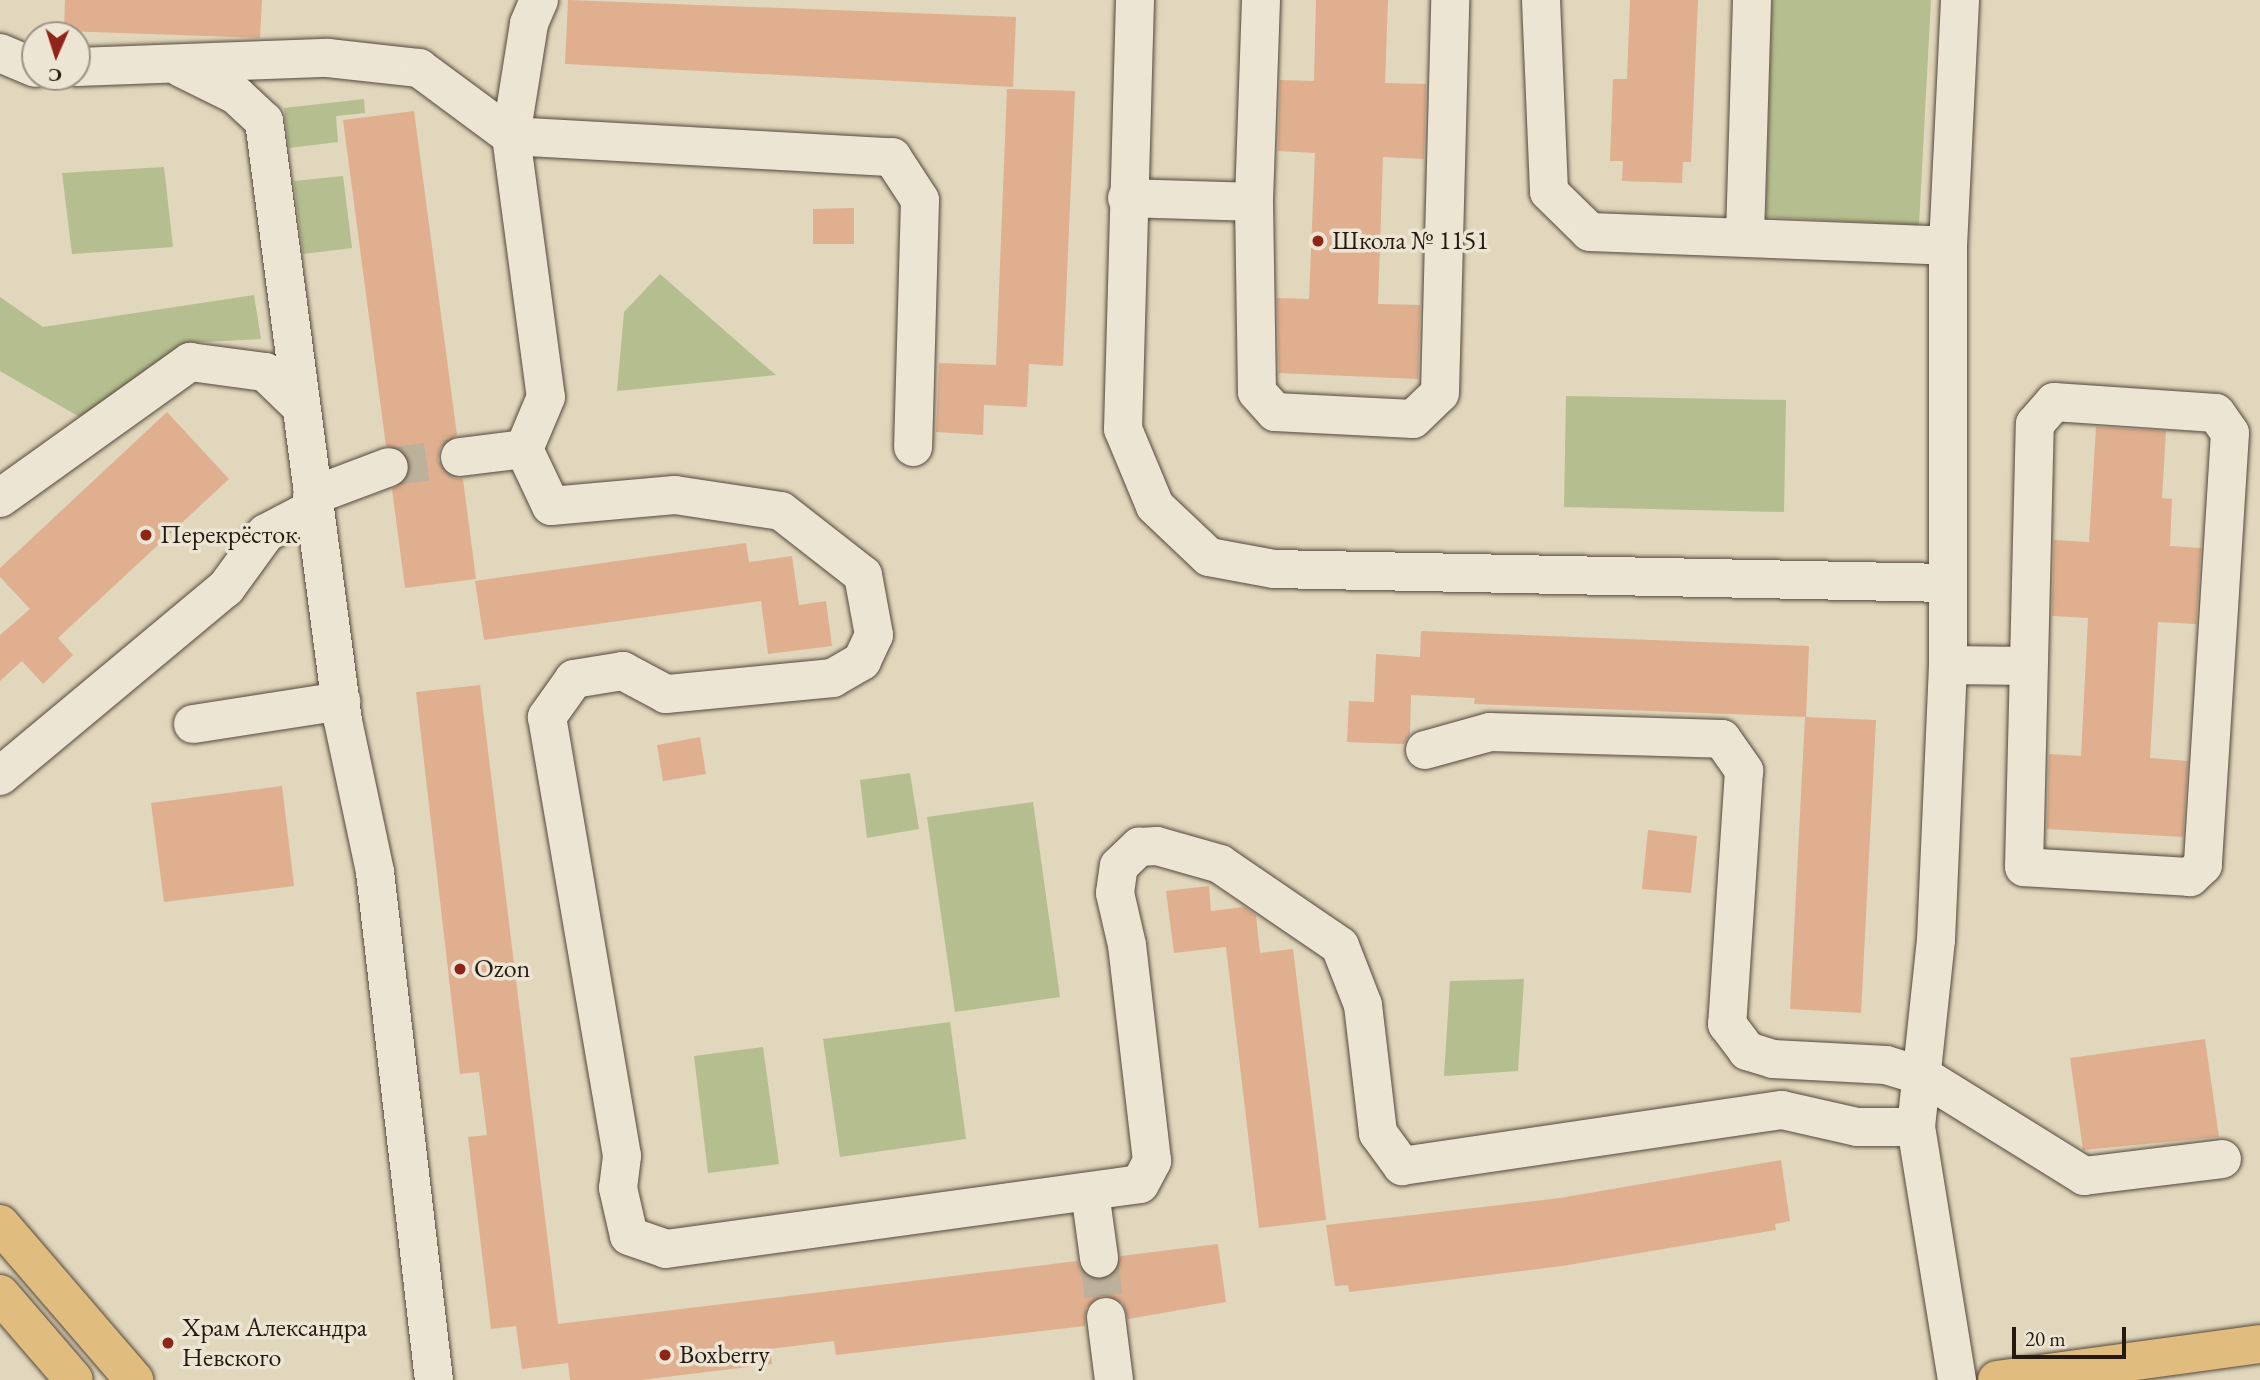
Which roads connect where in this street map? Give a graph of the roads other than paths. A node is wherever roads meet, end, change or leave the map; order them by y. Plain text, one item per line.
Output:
1 (539, 0) edge
2 (1135, 0) edge
3 (1261, 0) edge
4 (1450, 0) edge
5 (1541, 0) edge
6 (1752, 0) edge
7 (1960, 0) edge
8 (0, 53) edge
9 (21, 62) edge
10 (174, 64) junction
11 (91, 67) edge
12 (511, 136) junction
13 (1127, 198) junction
14 (1254, 202) junction
15 (1745, 236) junction
16 (1948, 246) junction
17 (299, 405) junction
18 (913, 447) dead end
19 (524, 449) junction
20 (460, 457) tunnel mouth
21 (389, 467) tunnel mouth
22 (0, 498) edge
23 (313, 502) junction
24 (1948, 583) junction
25 (1948, 665) junction
26 (2028, 666) junction
27 (341, 701) junction
28 (193, 724) dead end
29 (1426, 750) dead end
30 (0, 776) edge
31 (1923, 1076) junction
32 (1916, 1127) junction
33 (2222, 1158) dead end
34 (1090, 1192) junction
35 (0, 1223) edge
36 (1099, 1258) tunnel mouth
37 (1, 1296) edge
38 (1106, 1317) tunnel mouth
39 (2260, 1344) edge
40 (74, 1380) edge
41 (134, 1380) edge
42 (434, 1380) edge
43 (1114, 1380) edge
44 (1957, 1380) edge
45 (1997, 1380) edge

1 - 12 lane
2 - 13 lane
3 - 14 lane
4 - 14 lane
5 - 15 lane
6 - 15 lane
7 - 16 lane
8 - 9 lane
10 - 11 lane
10 - 12 lane
10 - 17 lane
12 - 18 lane
12 - 19 lane
13 - 14 lane
13 - 24 lane
15 - 16 lane
16 - 24 lane
17 - 22 lane
17 - 23 lane
19 - 20 lane
19 - 34 lane
21 - 23 lane
23 - 27 lane
23 - 30 lane
24 - 25 lane
25 - 26 lane
25 - 31 lane
26 - 26 lane
27 - 28 lane
27 - 42 lane
29 - 31 lane
31 - 32 lane
31 - 33 lane
32 - 34 lane
32 - 44 lane
34 - 36 lane
35 - 41 main road
37 - 40 main road
38 - 43 lane
39 - 45 main road

